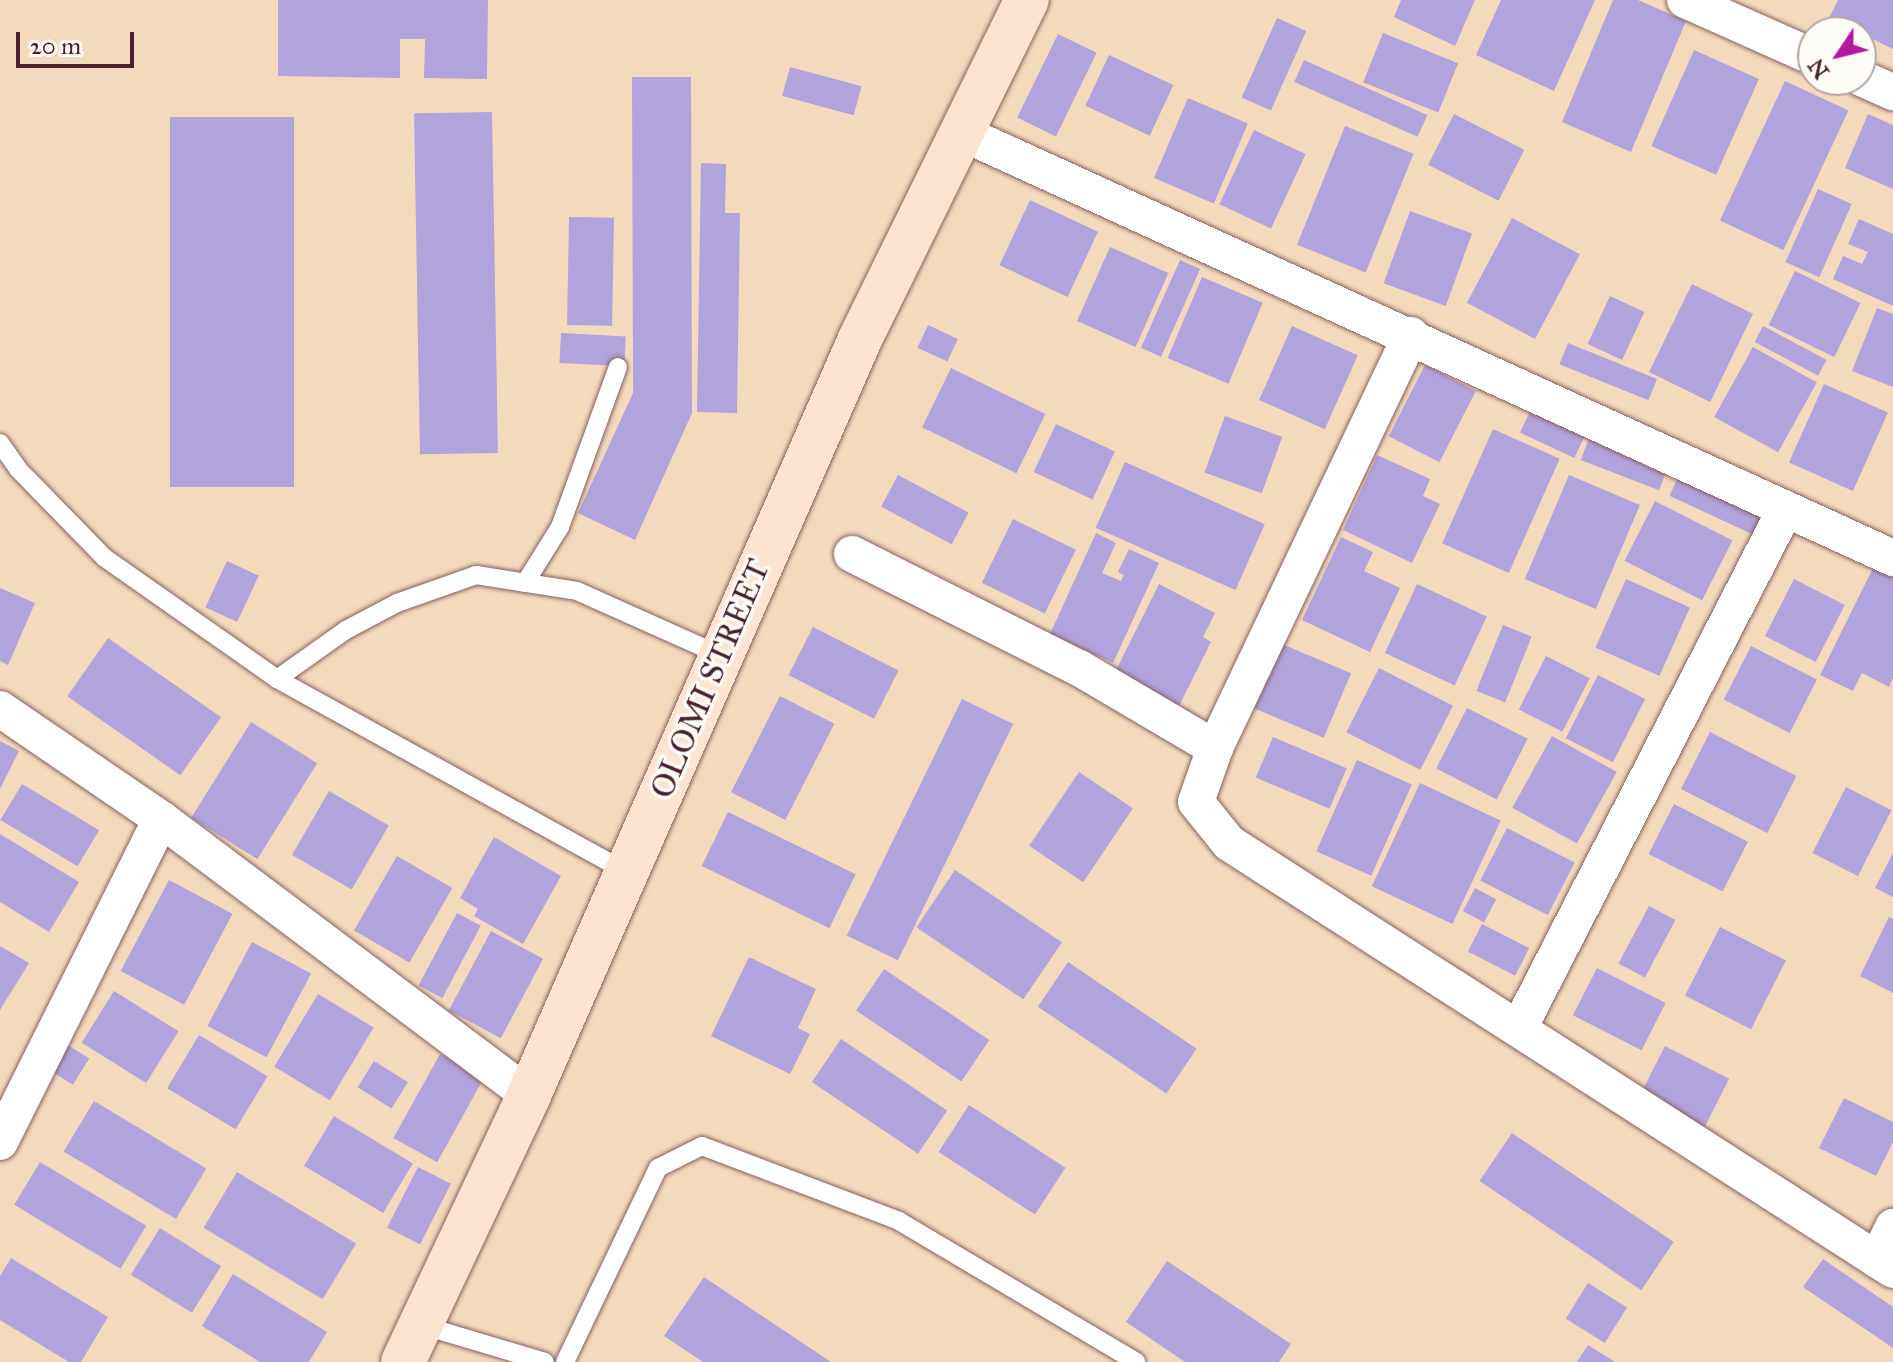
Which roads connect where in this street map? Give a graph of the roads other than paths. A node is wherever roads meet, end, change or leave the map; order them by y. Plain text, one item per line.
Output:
1 (1027, 0) edge
2 (1685, 0) edge
3 (1797, 50) edge
4 (960, 132) junction
5 (1411, 335) junction
6 (618, 367) dead end
7 (0, 443) edge
8 (1784, 512) junction
9 (1889, 545) edge
10 (852, 554) dead end
11 (525, 583) junction
12 (720, 655) junction
13 (277, 679) junction
14 (0, 709) edge
15 (1215, 748) junction
16 (161, 819) junction
17 (628, 873) junction
18 (1519, 1028) junction
19 (529, 1095) junction
20 (0, 1142) edge
21 (1893, 1227) edge
22 (1885, 1265) edge
23 (412, 1343) edge
24 (545, 1362) edge
25 (565, 1362) edge
26 (1136, 1362) edge

1 - 4 main road, OLOMI STREET
2 - 3 street
4 - 5 street
4 - 12 main road, OLOMI STREET
5 - 8 street
5 - 15 street
6 - 11 lane
7 - 13 lane
8 - 9 street
8 - 18 street
10 - 15 street
11 - 12 lane
11 - 13 lane
12 - 17 main road, OLOMI STREET
13 - 17 lane
14 - 16 street
15 - 18 street
16 - 19 street
16 - 20 street
17 - 19 main road, OLOMI STREET
18 - 22 street
19 - 23 main road, OLOMI STREET
21 - 22 street
23 - 24 lane
25 - 26 lane

